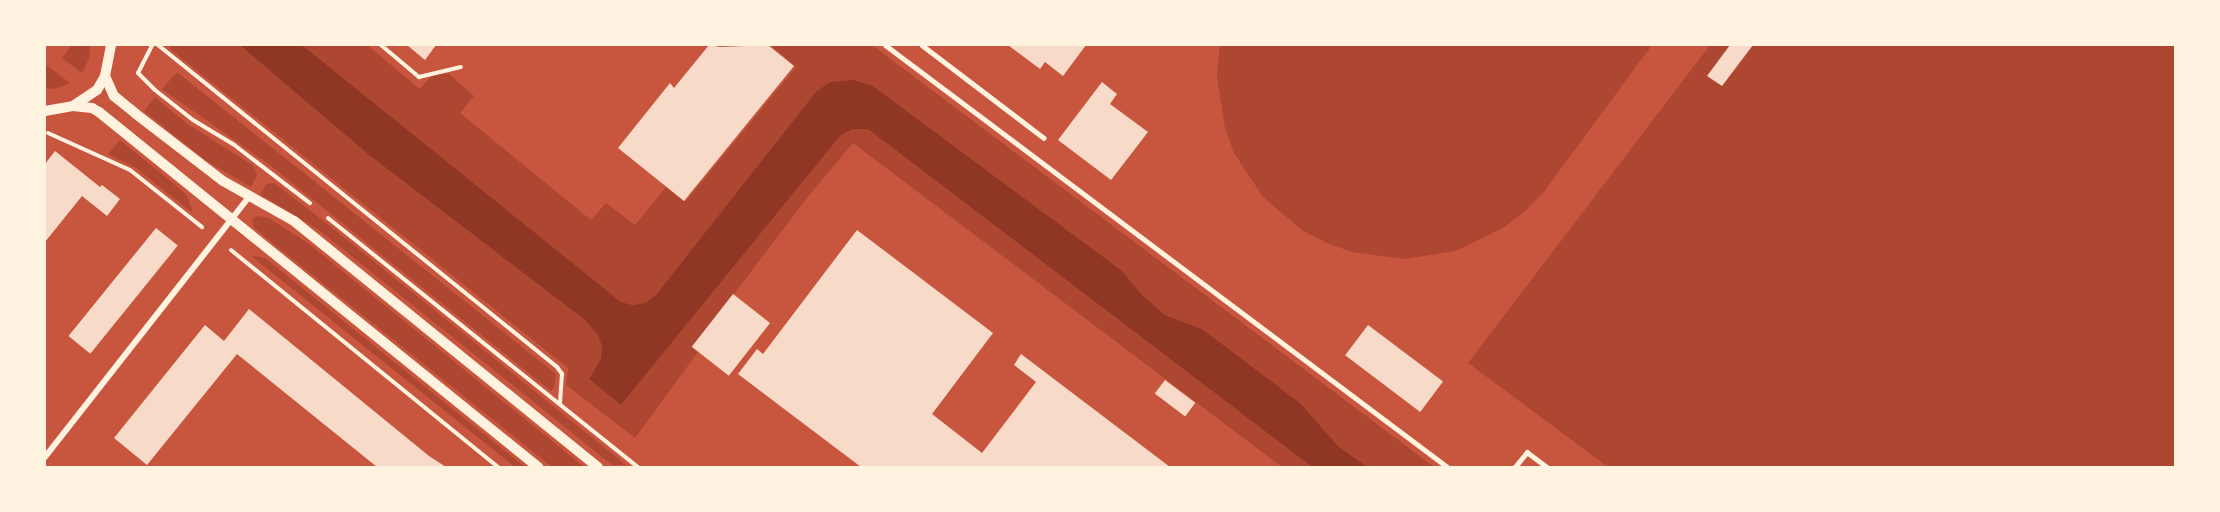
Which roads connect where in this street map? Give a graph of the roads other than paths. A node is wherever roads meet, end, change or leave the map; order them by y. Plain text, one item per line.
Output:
1 (111, 45) edge
2 (885, 45) edge
3 (922, 45) edge
4 (105, 76) junction
5 (72, 106) junction
6 (45, 111) edge
7 (1044, 138) dead end
8 (250, 196) junction
9 (231, 221) junction
10 (45, 457) edge
11 (538, 467) edge
12 (598, 467) edge
13 (1447, 467) edge
14 (1515, 467) edge
15 (1547, 467) edge

1 - 4 street
2 - 13 street
3 - 7 lane
4 - 5 street
4 - 8 street
5 - 6 street
5 - 9 street
8 - 9 street
8 - 12 street
9 - 10 street
9 - 11 street
14 - 15 lane

